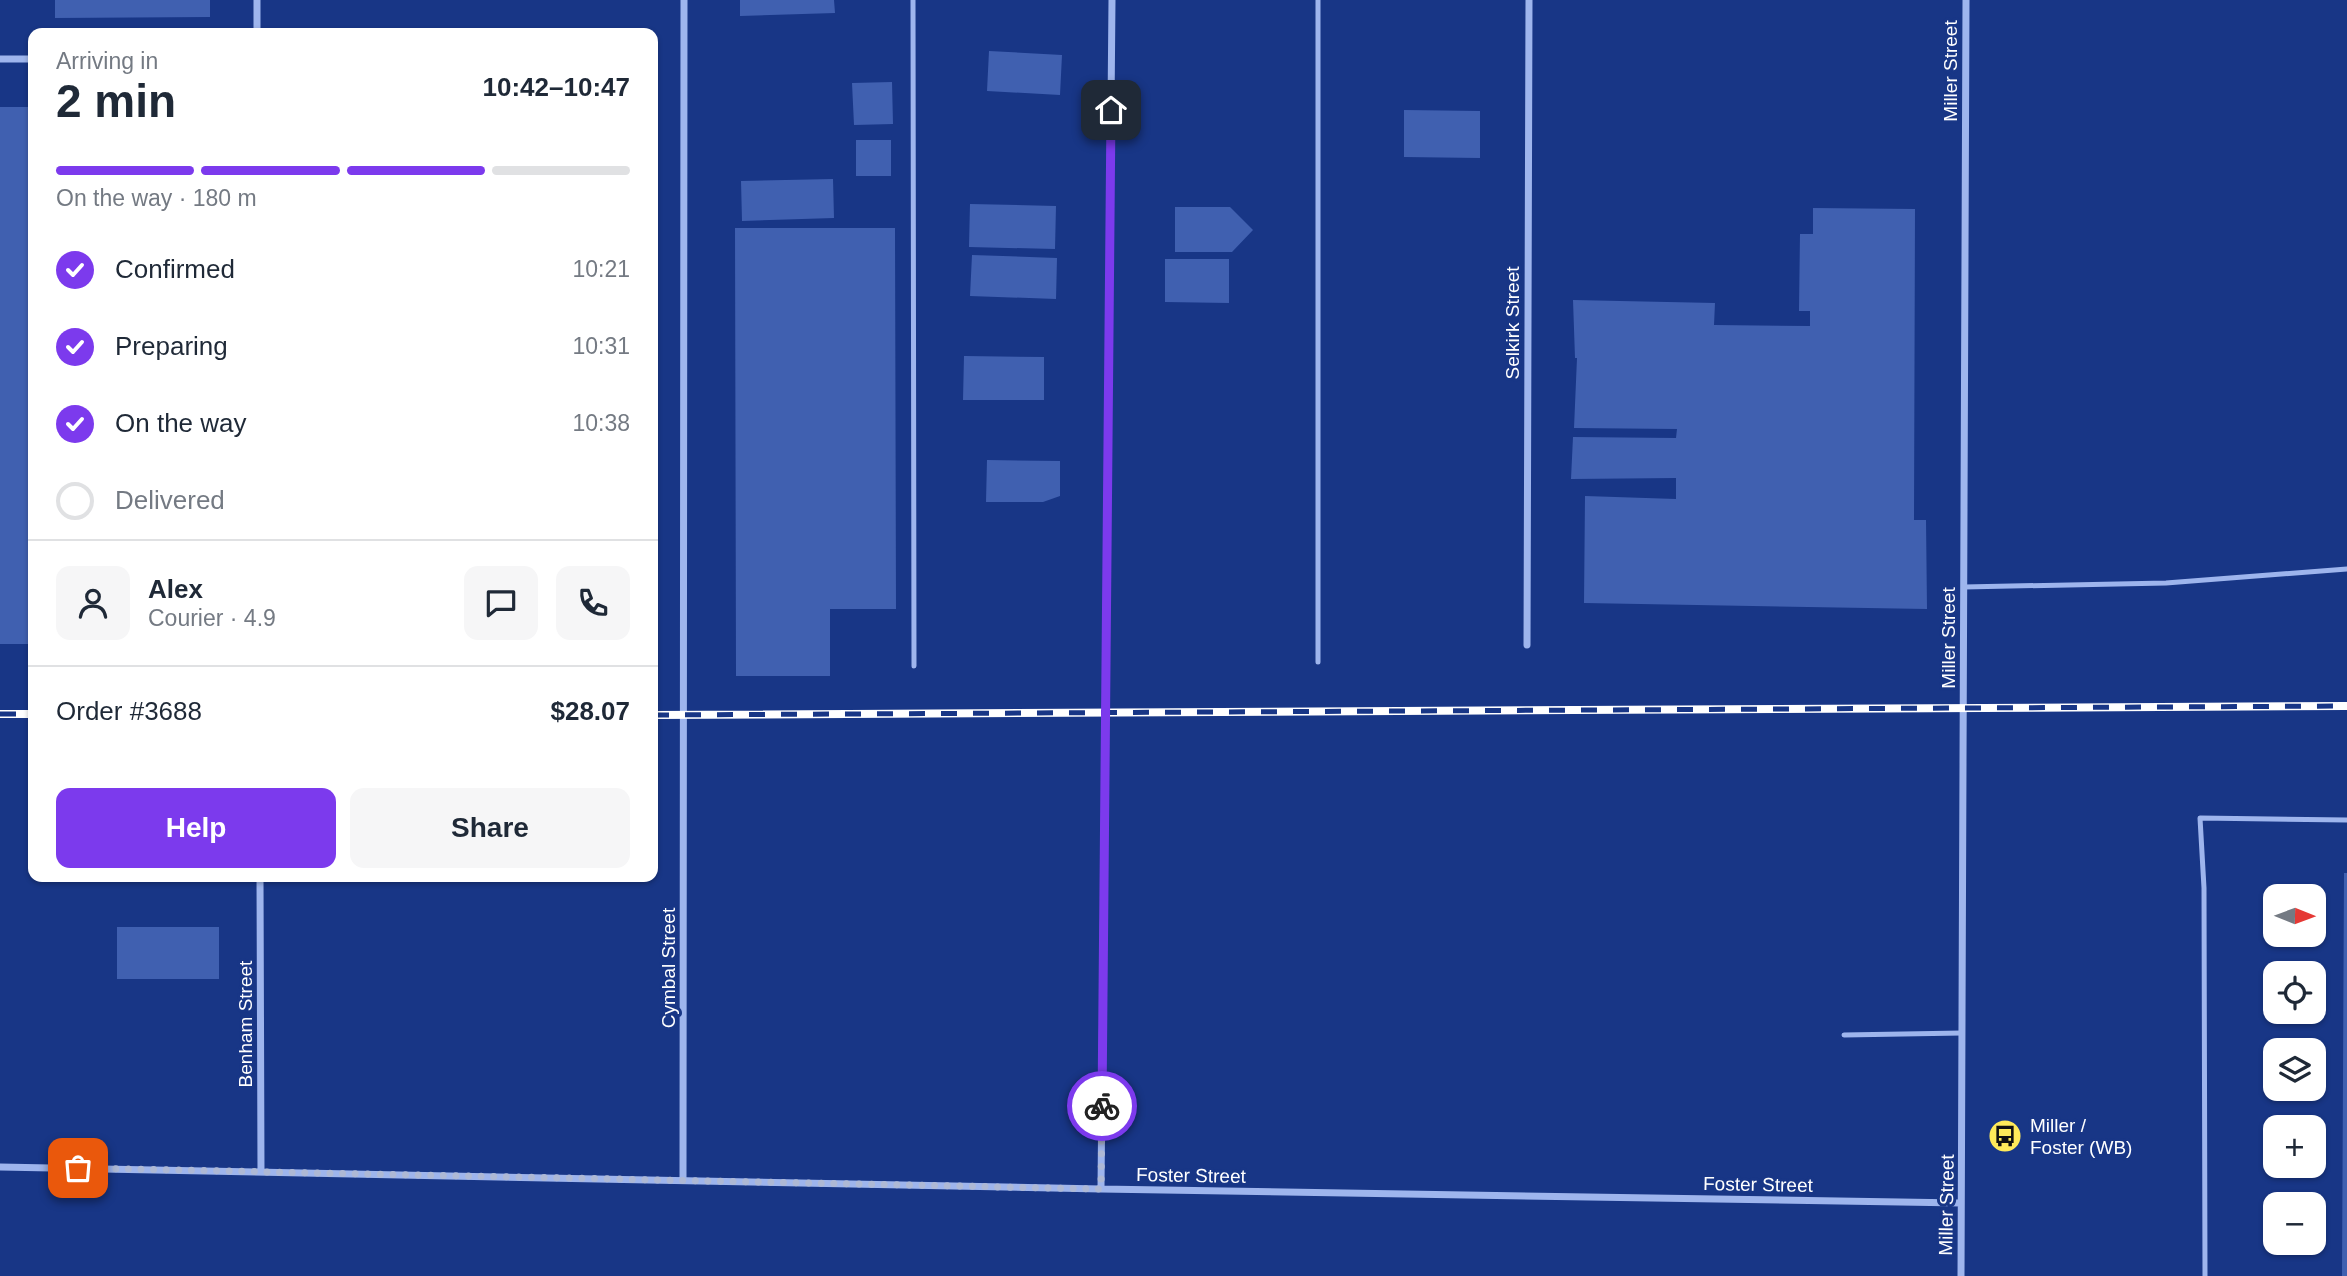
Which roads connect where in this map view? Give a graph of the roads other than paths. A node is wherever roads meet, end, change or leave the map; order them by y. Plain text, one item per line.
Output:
1 (257, 0) edge
2 (684, 0) edge
3 (914, 0) edge
4 (1112, 0) edge
5 (1318, 0) edge
6 (1529, 0) edge
7 (1966, 0) edge
8 (257, 28) edge
9 (0, 59) edge
10 (28, 59) edge
11 (2347, 569) edge
12 (1964, 587) junction
13 (1527, 645) dead end
14 (1318, 662) dead end
15 (914, 666) dead end
16 (2347, 820) edge
17 (260, 882) edge
18 (1962, 1033) junction
19 (1844, 1035) dead end
20 (0, 1167) edge
21 (261, 1171) junction
22 (683, 1180) junction
23 (1101, 1189) junction
24 (1961, 1203) junction
25 (1961, 1276) edge
26 (2205, 1276) edge

1 - 8 street
2 - 22 street, Cymbal Street
3 - 15 lane
4 - 23 street
5 - 14 lane
6 - 13 street, Selkirk Street
7 - 12 street, Miller Street
9 - 10 street
11 - 12 lane
12 - 18 street, Miller Street
16 - 26 lane
17 - 21 street, Benham Street
18 - 19 lane
18 - 24 street, Miller Street
20 - 21 street, Foster Street
21 - 22 street, Foster Street
22 - 23 street, Foster Street
23 - 24 street, Foster Street
24 - 25 street, Miller Street

